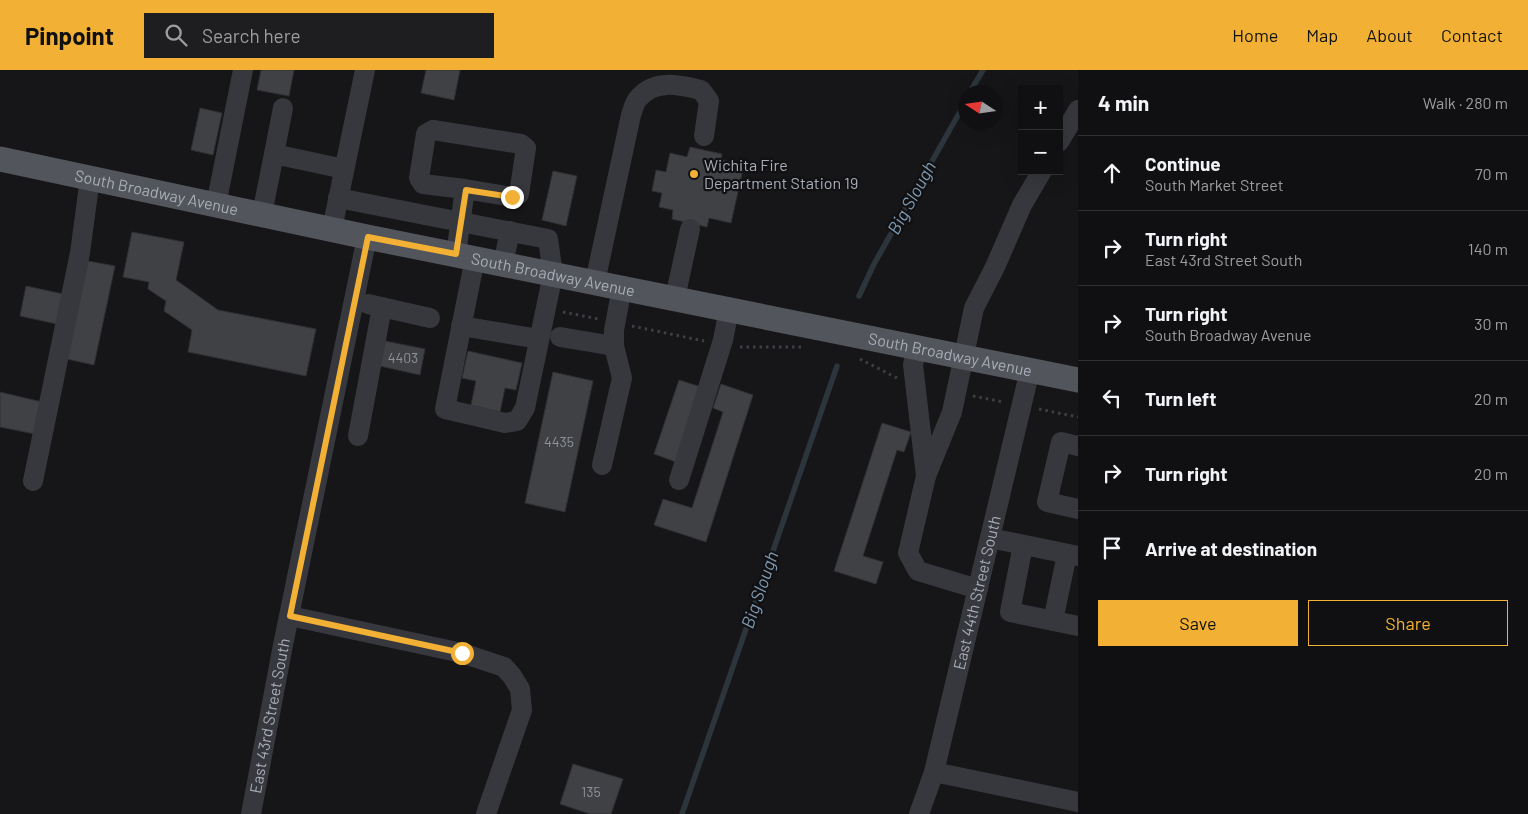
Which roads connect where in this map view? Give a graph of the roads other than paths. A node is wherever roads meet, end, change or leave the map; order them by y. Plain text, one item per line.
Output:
1 (243, 70) edge
2 (365, 70) edge
3 (283, 108) dead end
4 (1078, 110) edge
5 (1063, 135) edge
6 (704, 136) dead end
7 (274, 154) junction
8 (0, 159) edge
9 (344, 169) junction
10 (1040, 175) edge
11 (90, 178) junction
12 (466, 190) junction
13 (338, 198) junction
14 (216, 205) junction
15 (262, 214) junction
16 (460, 222) junction
17 (332, 229) junction
18 (690, 230) dead end
19 (510, 231) junction
20 (368, 237) junction
21 (465, 256) junction
22 (503, 264) junction
23 (553, 274) junction
24 (595, 282) junction
25 (622, 288) junction
26 (675, 298) junction
27 (354, 301) junction
28 (382, 308) junction
29 (729, 309) junction
30 (430, 318) dead end
31 (461, 326) junction
32 (560, 337) dead end
33 (539, 339) junction
34 (614, 346) junction
35 (917, 347) junction
36 (964, 356) junction
37 (1030, 370) junction
38 (1078, 380) edge
39 (358, 436) dead end
40 (1078, 446) edge
41 (602, 465) dead end
42 (926, 476) junction
43 (678, 480) dead end
44 (33, 481) dead end
45 (1078, 508) edge
46 (990, 538) junction
47 (1023, 545) junction
48 (1072, 555) edge
49 (978, 589) junction
50 (290, 616) junction
51 (1053, 621) junction
52 (1078, 626) edge
53 (934, 772) junction
54 (1078, 802) edge
55 (251, 814) edge
56 (486, 814) edge
57 (919, 814) edge

1 - 14 street
2 - 9 street
3 - 7 street
4 - 5 street
6 - 24 street
7 - 9 street
7 - 15 street
8 - 11 main road, South Broadway Avenue
9 - 13 street
10 - 36 street
11 - 14 main road, South Broadway Avenue
11 - 44 street
12 - 12 street
12 - 16 street
13 - 16 street
13 - 17 street
14 - 15 main road, South Broadway Avenue
15 - 17 main road, South Broadway Avenue
16 - 19 street
16 - 21 street
17 - 20 main road, South Broadway Avenue
18 - 26 street
19 - 22 street
19 - 23 street
20 - 21 main road, South Broadway Avenue
20 - 27 street, East 43rd Street South
21 - 22 main road, South Broadway Avenue
21 - 31 street
22 - 23 main road, South Broadway Avenue
23 - 24 main road, South Broadway Avenue
23 - 33 street
24 - 25 main road, South Broadway Avenue
25 - 26 main road, South Broadway Avenue
25 - 34 street
26 - 29 main road, South Broadway Avenue
27 - 28 street
27 - 50 street, East 43rd Street South
28 - 30 street
28 - 39 street
29 - 35 main road, South Broadway Avenue
29 - 43 street
31 - 33 street
31 - 33 street
32 - 34 street
34 - 41 street
35 - 36 main road, South Broadway Avenue
35 - 42 street
36 - 37 main road, South Broadway Avenue
36 - 42 street
37 - 38 main road, South Broadway Avenue
37 - 46 street, East 44th Street South
40 - 45 street
42 - 49 street
46 - 47 street
46 - 49 street, East 44th Street South
47 - 48 street
47 - 51 street
48 - 51 street
49 - 53 street, East 44th Street South
50 - 55 street, East 43rd Street South
50 - 56 street
51 - 52 street
53 - 54 street
53 - 57 street, East 44th Street South

